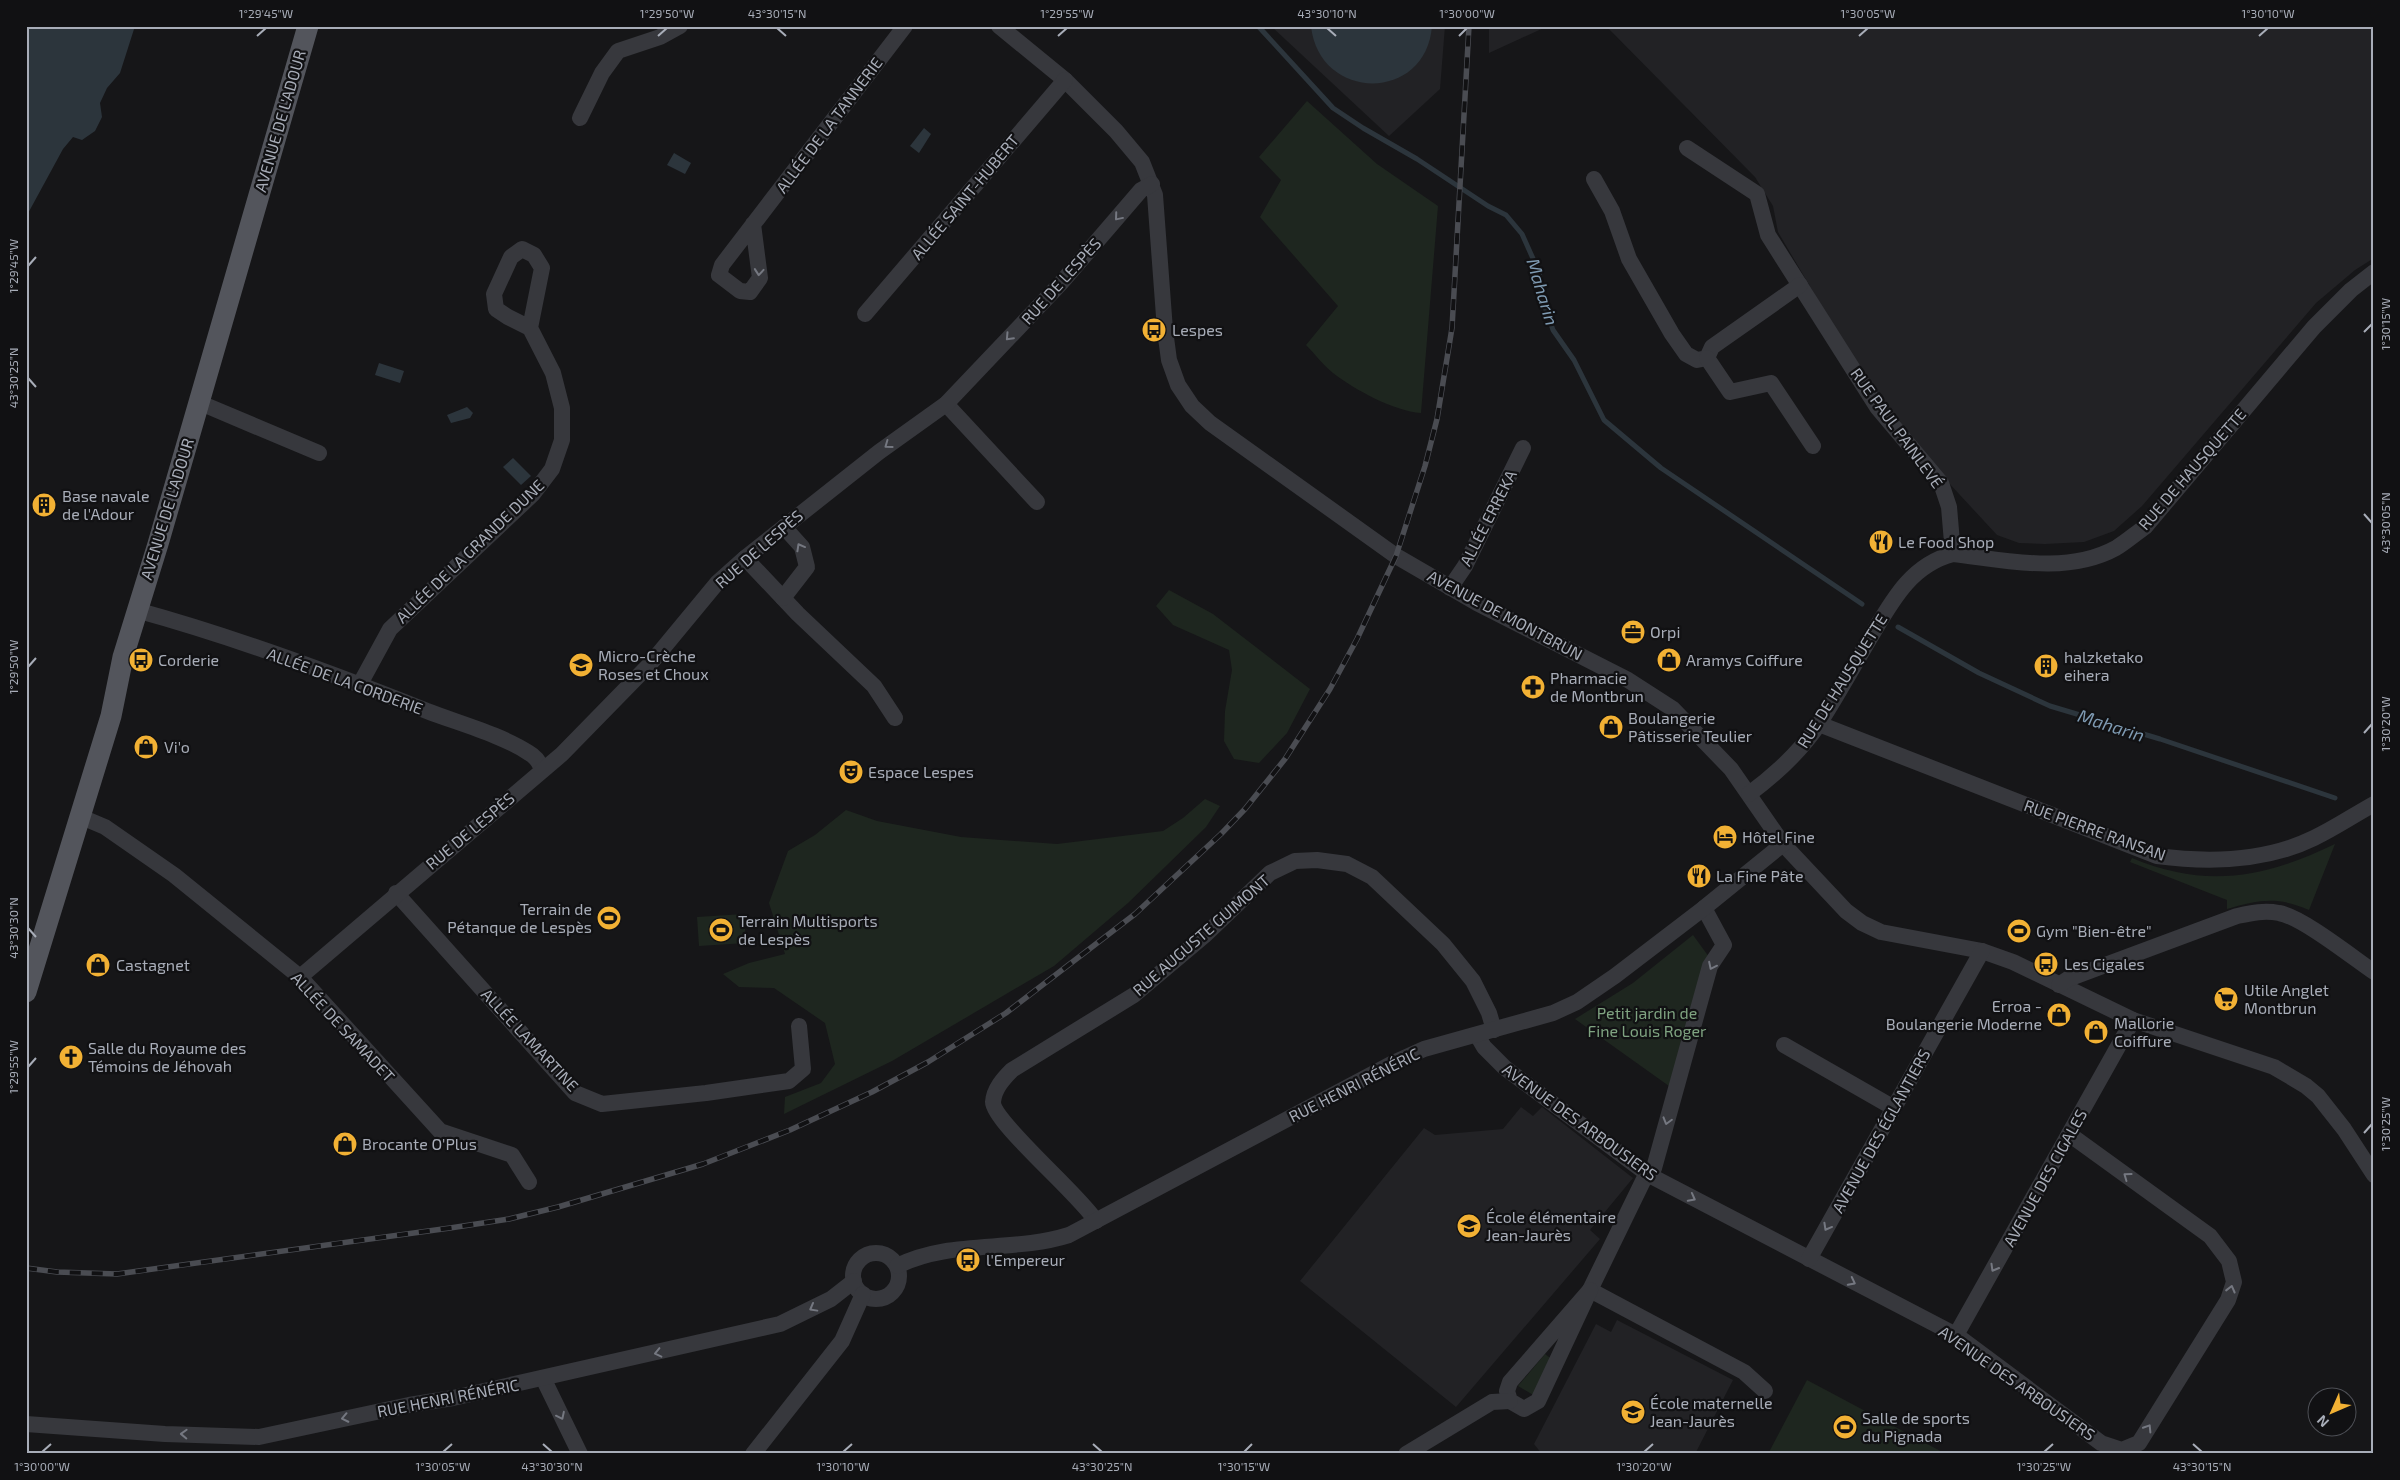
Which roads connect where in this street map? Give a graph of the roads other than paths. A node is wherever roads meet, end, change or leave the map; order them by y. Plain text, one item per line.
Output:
1 (308, 26) edge
2 (680, 26) edge
3 (904, 26) edge
4 (999, 26) edge
5 (1065, 80) junction
6 (580, 118) dead end
7 (1687, 148) dead end
8 (1594, 179) dead end
9 (1152, 184) junction
10 (753, 224) dead end
11 (2374, 272) edge
12 (1800, 285) junction
13 (865, 314) dead end
14 (530, 328) dead end
15 (1707, 358) junction
16 (198, 402) junction
17 (946, 404) junction
18 (1813, 446) dead end
19 (1523, 448) dead end
20 (319, 453) dead end
21 (1037, 502) dead end
22 (784, 527) junction
23 (1953, 554) junction
24 (745, 558) junction
25 (1450, 588) junction
26 (783, 598) junction
27 (136, 610) junction
28 (360, 684) junction
29 (895, 718) dead end
30 (1819, 724) junction
31 (542, 770) junction
32 (1749, 794) junction
33 (2374, 804) edge
34 (79, 816) junction
35 (1783, 844) junction
36 (396, 893) junction
37 (1704, 908) junction
38 (1982, 951) junction
39 (2374, 972) edge
40 (300, 977) junction
41 (2059, 985) junction
42 (26, 992) edge
43 (2133, 1020) junction
44 (799, 1026) dead end
45 (1494, 1030) junction
46 (1477, 1035) junction
47 (1784, 1045) dead end
48 (1894, 1108) junction
49 (2070, 1134) junction
50 (1649, 1175) junction
51 (2374, 1175) edge
52 (529, 1182) dead end
53 (1096, 1221) junction
54 (1809, 1259) junction
55 (897, 1266) junction
56 (858, 1288) junction
57 (1590, 1290) junction
58 (1956, 1335) junction
59 (543, 1378) junction
60 (1765, 1391) dead end
61 (1510, 1401) junction
62 (26, 1424) edge
63 (580, 1454) edge
64 (752, 1454) edge
65 (1406, 1454) edge

1 - 16 main road, AVENUE DE L'ADOUR
2 - 6 street
3 - 10 street, ALLÉE DE LA TANNERIE
4 - 5 street, AVENUE DE MONTBRUN
5 - 9 street, AVENUE DE MONTBRUN
5 - 13 street, ALLÉE SAINT-HUBERT
7 - 12 street, RUE PAUL PAINLEVÉ
8 - 15 street
9 -> 17 street, RUE DE LESPÈS
9 - 25 street, AVENUE DE MONTBRUN
11 - 23 street, RUE DE HAUSQUETTE
12 - 15 street
12 - 23 street, RUE PAUL PAINLEVÉ
14 - 28 street, ALLÉE DE LA GRANDE DUNE
15 - 18 street
16 - 20 street
16 - 27 main road, AVENUE DE L'ADOUR
17 - 21 street
17 -> 22 street, RUE DE LESPÈS
19 - 25 street, ALLÉE ERREKA
22 - 24 street, RUE DE LESPÈS
26 -> 22 street
23 - 30 street, RUE DE HAUSQUETTE
24 - 26 street
24 - 31 street, RUE DE LESPÈS
25 - 32 street, AVENUE DE MONTBRUN
26 - 29 street
27 - 28 street, ALLÉE DE LA CORDERIE
27 - 34 main road, AVENUE DE L'ADOUR
28 - 31 street, ALLÉE DE LA CORDERIE
30 - 32 street, RUE DE HAUSQUETTE
30 - 33 street, RUE PIERRE RANSAN
31 - 36 street, RUE DE LESPÈS
32 - 35 street, AVENUE DE MONTBRUN
34 - 40 street, ALLÉE DE SAMADET
34 - 42 main road, AVENUE DE L'ADOUR
35 - 37 street, RUE HENRI RÉNÉRIC
35 - 38 street, AVENUE DE MONTBRUN
36 - 40 street, RUE DE LESPÈS
36 - 44 street, ALLÉE LAMARTINE
37 - 45 street, RUE HENRI RÉNÉRIC
37 -> 50 street
38 - 41 street, AVENUE DE MONTBRUN
38 - 48 street, AVENUE DES ÉGLANTIERS
39 - 41 street
40 - 52 street, ALLÉE DE SAMADET
41 - 43 street, AVENUE DE MONTBRUN
43 - 49 street, AVENUE DES CIGALES
43 - 51 street, AVENUE DE MONTBRUN
45 - 46 street, RUE HENRI RÉNÉRIC
45 - 53 street, RUE AUGUSTE GUIMONT
46 - 50 street, AVENUE DES ARBOUSIERS
46 - 53 street, RUE HENRI RÉNÉRIC
47 - 48 street
48 -> 54 street, AVENUE DES ÉGLANTIERS
49 -> 58 street, AVENUE DES CIGALES
58 -> 49 street, AVENUE DES ARBOUSIERS
50 -> 54 street, AVENUE DES ARBOUSIERS
50 - 57 street
53 - 55 street, RUE HENRI RÉNÉRIC
54 -> 58 street, AVENUE DES ARBOUSIERS
55 - 56 street
55 - 56 street
56 -> 59 street, RUE HENRI RÉNÉRIC
56 - 64 street
57 - 60 street
57 - 61 street
57 - 61 street
59 -> 62 street, RUE HENRI RÉNÉRIC
59 -> 63 street
61 - 65 street

